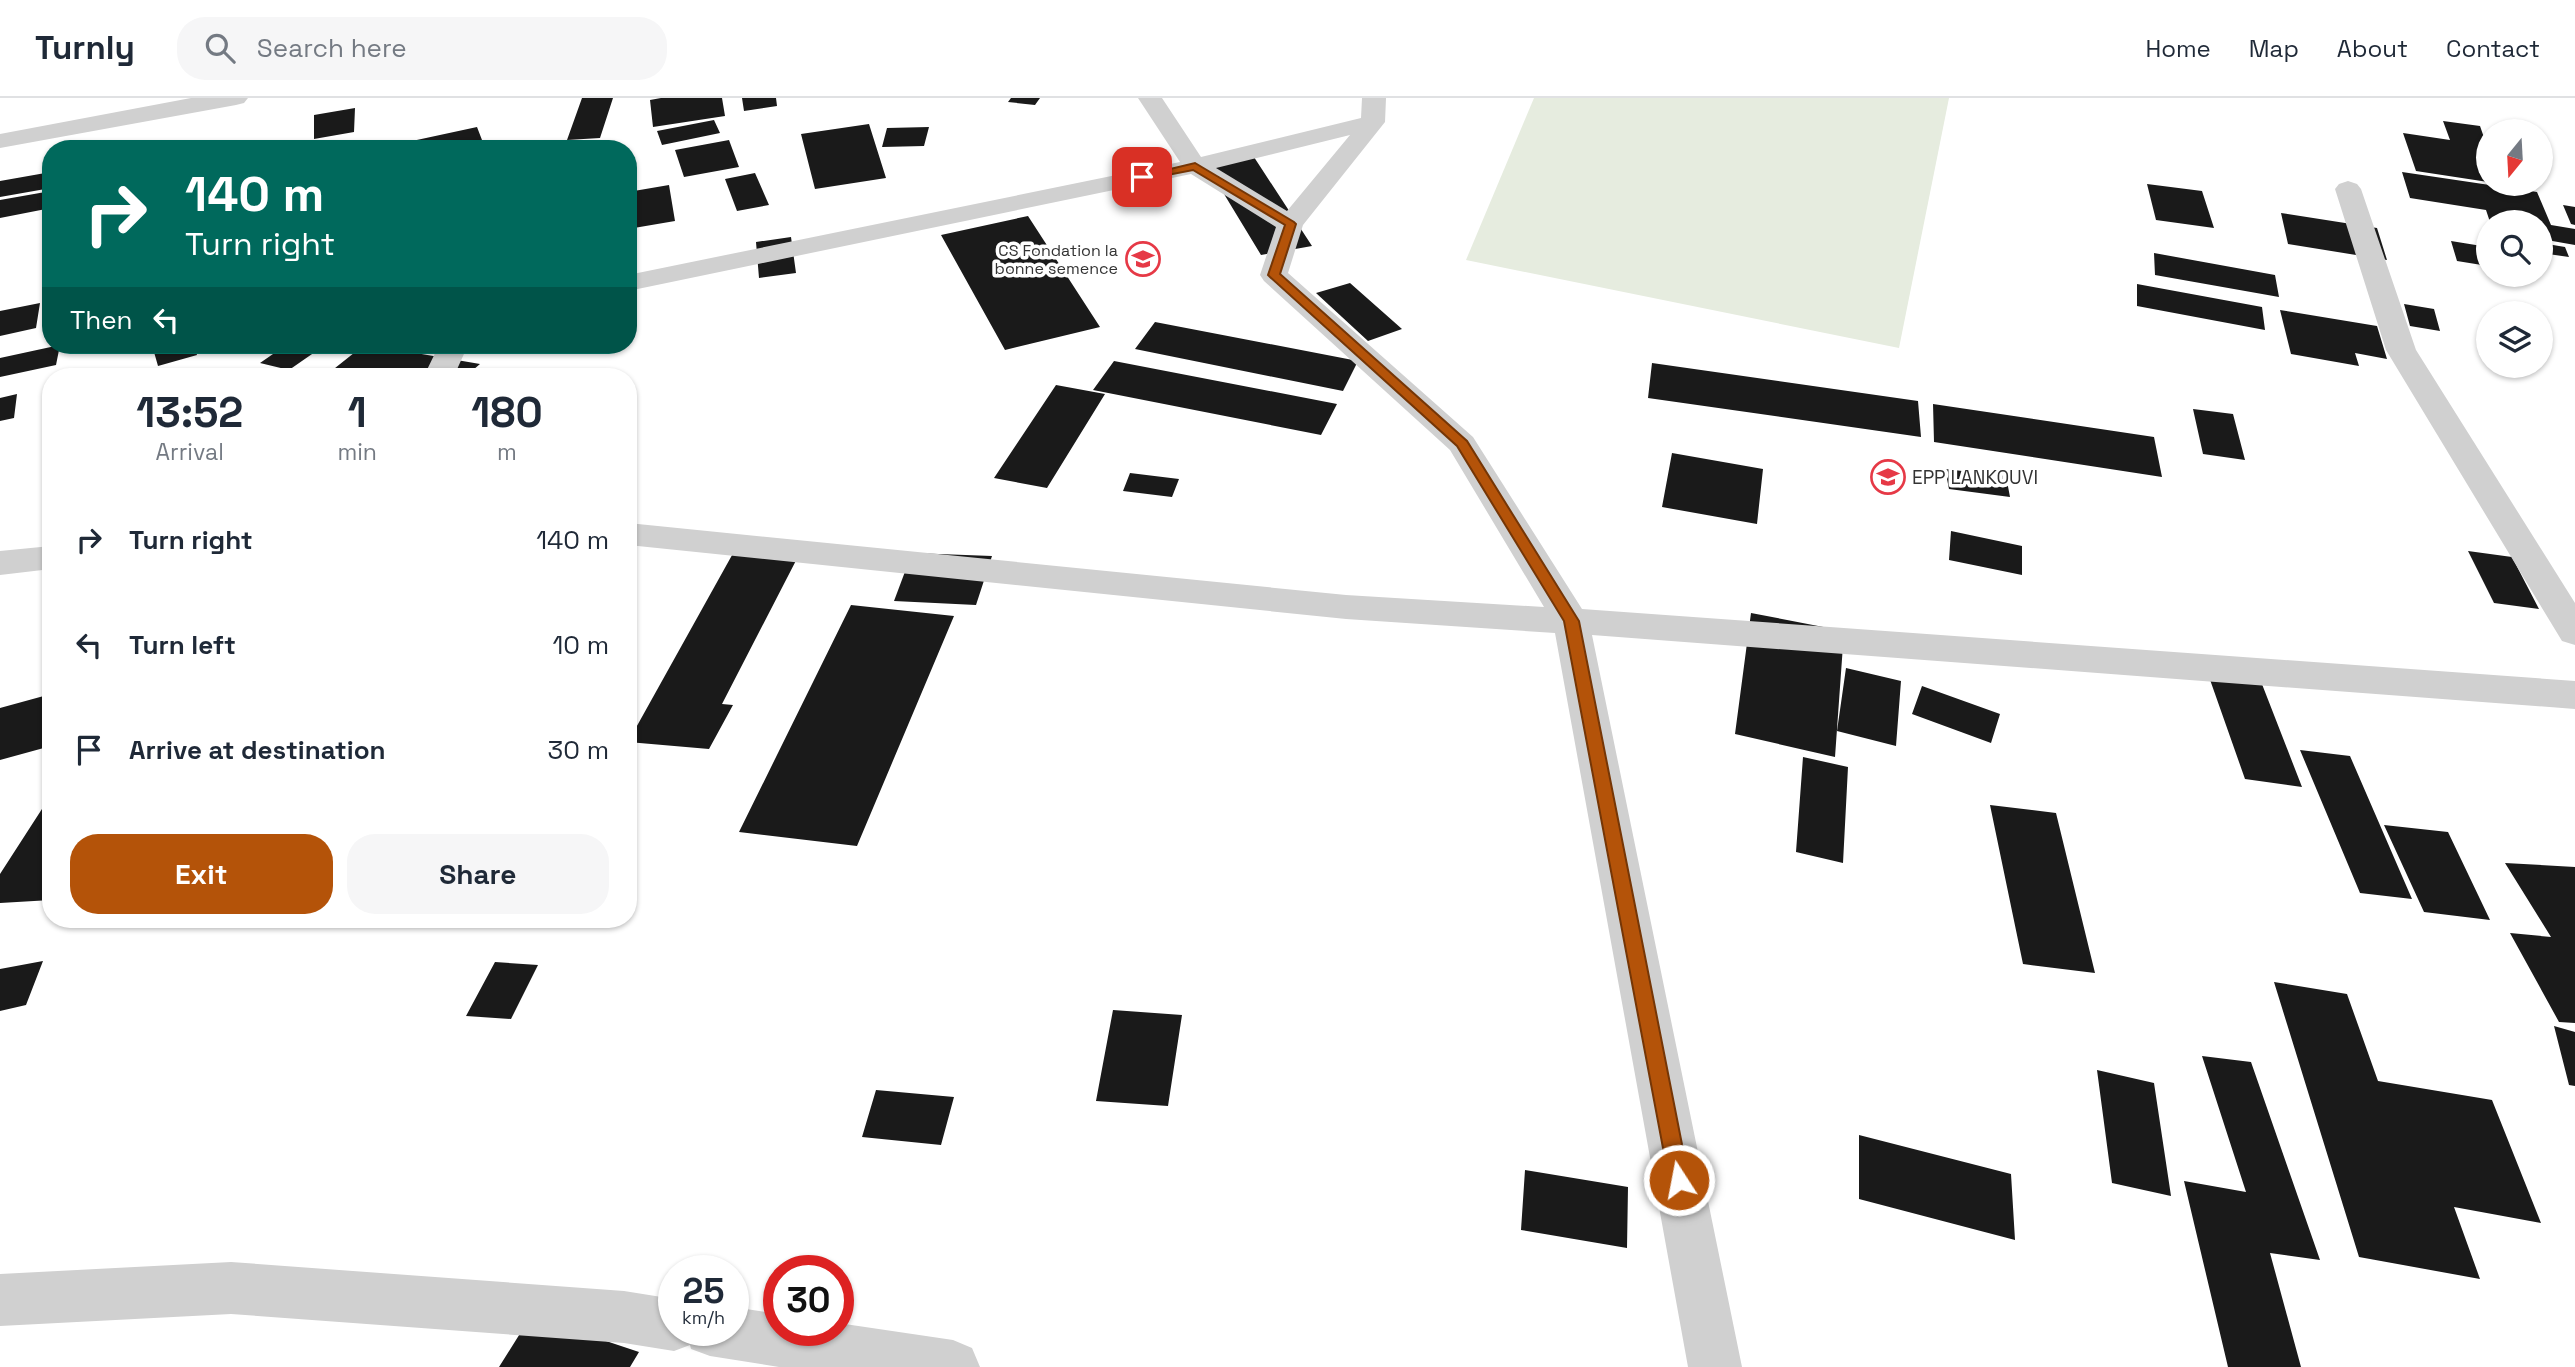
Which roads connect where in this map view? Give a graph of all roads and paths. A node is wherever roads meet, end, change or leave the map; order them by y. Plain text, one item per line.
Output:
1 (236, 98) edge
2 (1150, 98) edge
3 (1373, 110) edge
4 (0, 141) edge
5 (1195, 166) junction
6 (2348, 189) dead end
7 (1290, 224) junction
8 (637, 281) edge
9 (637, 535) edge
10 (42, 558) edge
11 (0, 563) edge
12 (1571, 621) junction
13 (2575, 632) edge
14 (2575, 695) edge
15 (0, 1300) edge
16 (658, 1322) edge
17 (749, 1336) edge
18 (953, 1367) edge
19 (1715, 1367) edge

1 - 4 street
2 - 5 street
3 - 5 street
3 - 7 street
5 - 7 street
5 - 8 street
6 - 13 street
7 - 12 street
9 - 12 street
10 - 11 street
12 - 14 street
12 - 19 street
15 - 16 street
17 - 18 street

